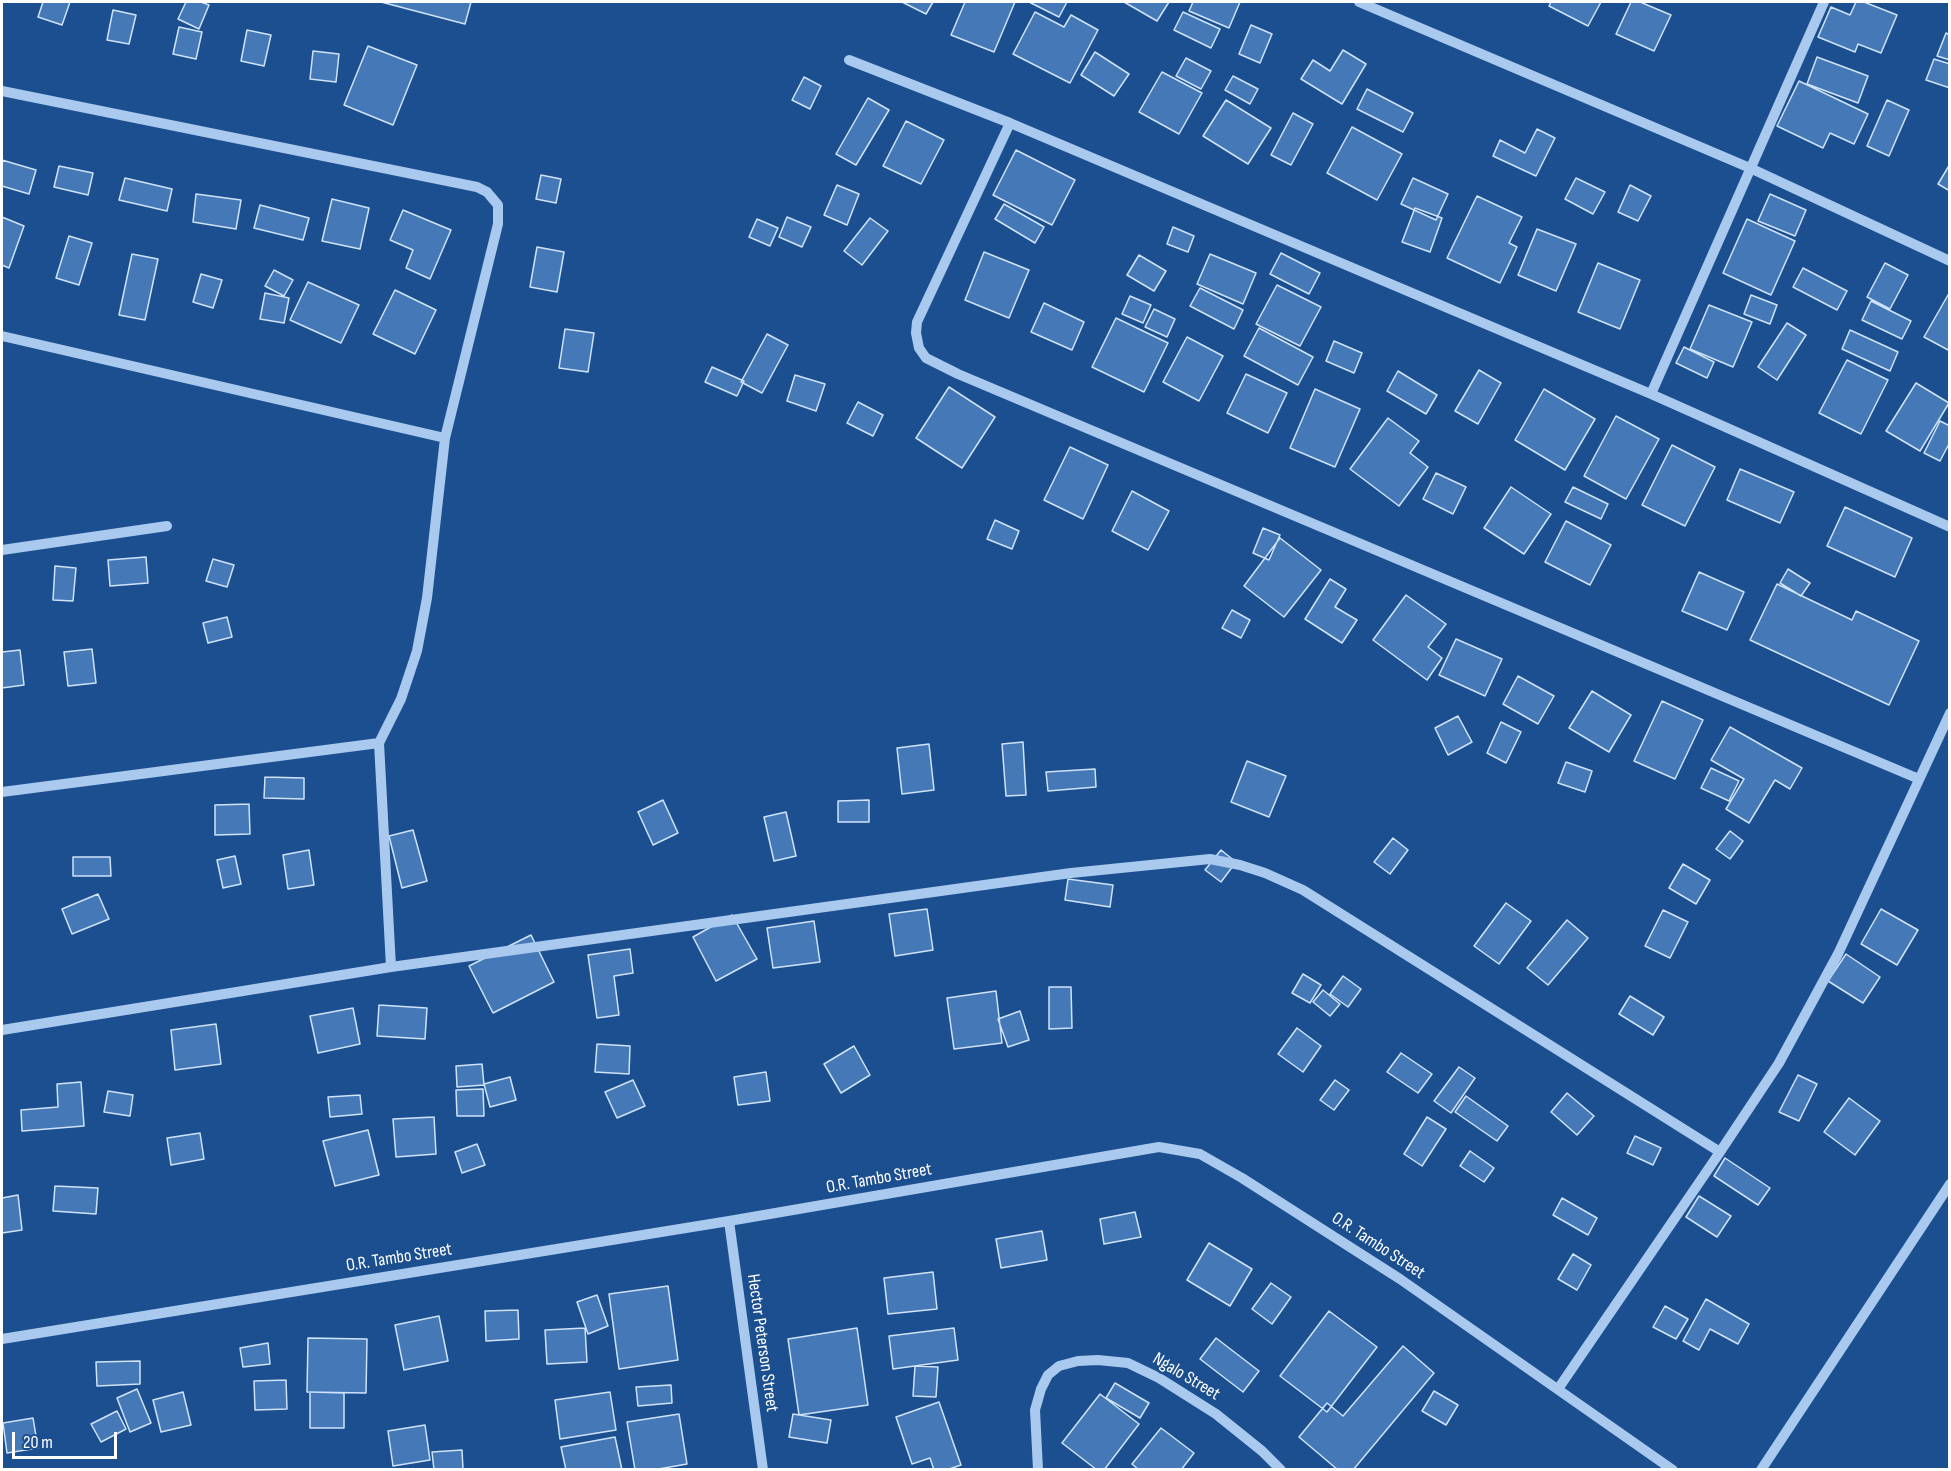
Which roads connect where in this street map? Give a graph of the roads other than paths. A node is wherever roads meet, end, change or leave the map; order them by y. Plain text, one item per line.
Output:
1 (1359, 2) edge
2 (1824, 2) edge
3 (849, 60) dead end
4 (2, 91) edge
5 (1010, 123) junction
6 (1750, 168) junction
7 (1950, 261) edge
8 (2, 336) edge
9 (1651, 394) junction
10 (446, 438) junction
11 (167, 526) dead end
12 (1950, 527) edge
13 (2, 550) edge
14 (1950, 713) edge
15 (379, 743) junction
16 (1919, 779) junction
17 (2, 792) edge
18 (391, 967) junction
19 (2, 1030) edge
20 (1720, 1152) junction
21 (1950, 1184) edge
22 (729, 1221) junction
23 (2, 1339) edge
24 (1558, 1389) junction
25 (763, 1470) edge
26 (1038, 1470) edge
27 (1281, 1470) edge
28 (1673, 1470) edge
29 (1761, 1470) edge

1 - 6 street
2 - 6 street
3 - 5 street
4 - 10 street
5 - 9 street
5 - 16 street
6 - 7 street
6 - 9 street
8 - 10 street
9 - 12 street
10 - 15 street
11 - 13 street
14 - 16 street
15 - 17 street
15 - 18 street
16 - 20 street
18 - 19 street
18 - 20 street
20 - 24 street
21 - 29 street
22 - 23 street, O.R. Tambo Street
22 - 24 street, O.R. Tambo Street
22 - 25 street, Hector Peterson Street
24 - 28 street, O.R. Tambo Street
26 - 27 street, Ngalo Street

